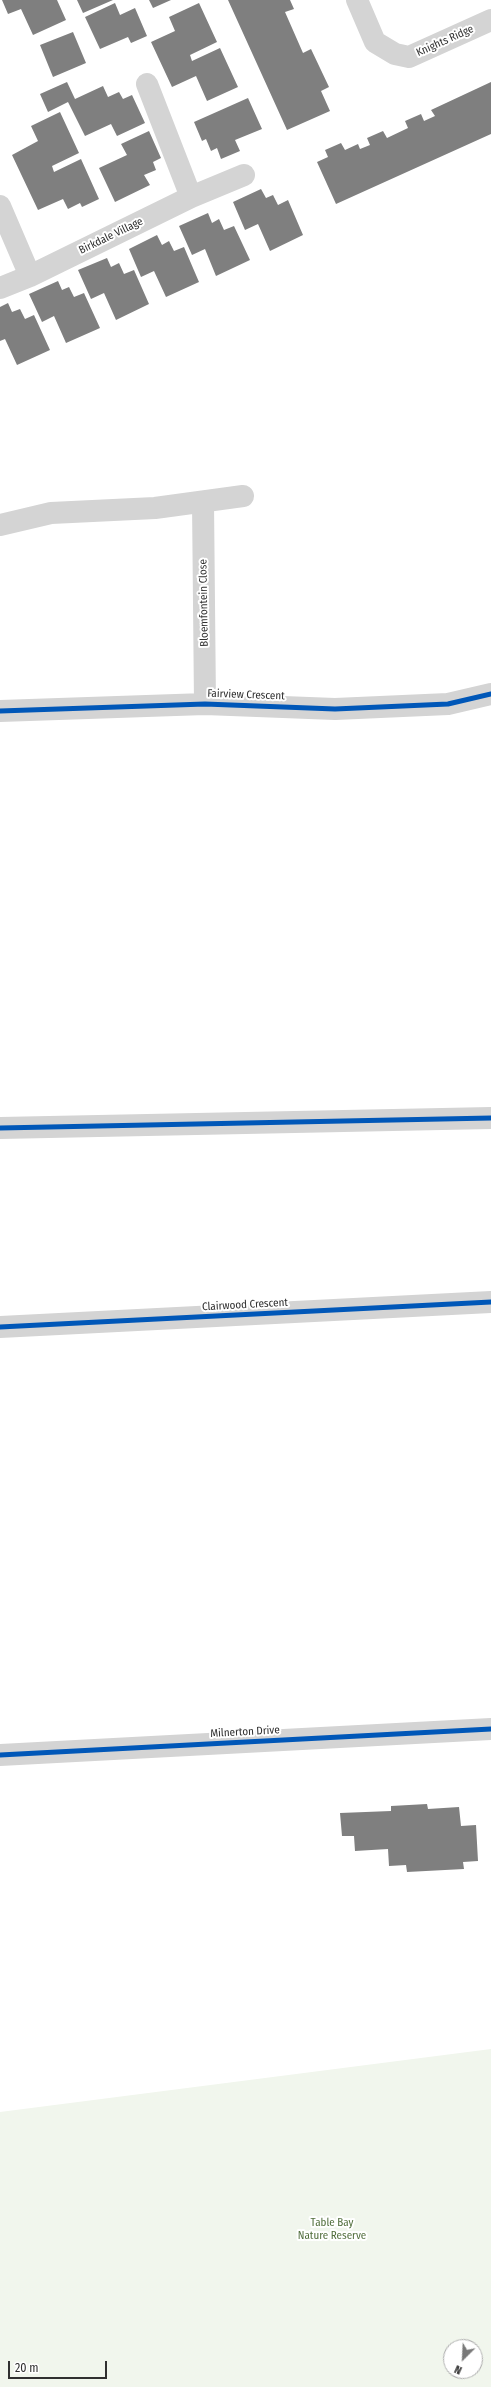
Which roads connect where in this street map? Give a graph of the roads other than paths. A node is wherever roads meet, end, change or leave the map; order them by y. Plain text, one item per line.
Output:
1 (357, 0) edge
2 (491, 20) edge
3 (147, 84) dead end
4 (244, 175) dead end
5 (191, 197) junction
6 (0, 206) edge
7 (30, 276) junction
8 (0, 288) edge
9 (243, 496) dead end
10 (203, 502) junction
11 (0, 525) edge
12 (491, 694) edge
13 (205, 704) junction
14 (0, 710) edge
15 (491, 1118) edge
16 (0, 1128) edge
17 (491, 1302) edge
18 (0, 1327) edge
19 (491, 1729) edge
20 (0, 1755) edge

1 - 2 street, Knights Ridge
3 - 5 street
4 - 5 street, Birkdale Village
5 - 7 street, Birkdale Village
6 - 7 street
7 - 8 street, Birkdale Village
9 - 10 street
10 - 11 street
10 - 13 street, Bloemfontein Close
12 - 13 street, Fairview Crescent
13 - 14 street, Fairview Crescent
15 - 16 street
17 - 18 street, Clairwood Crescent
19 - 20 street, Milnerton Drive

